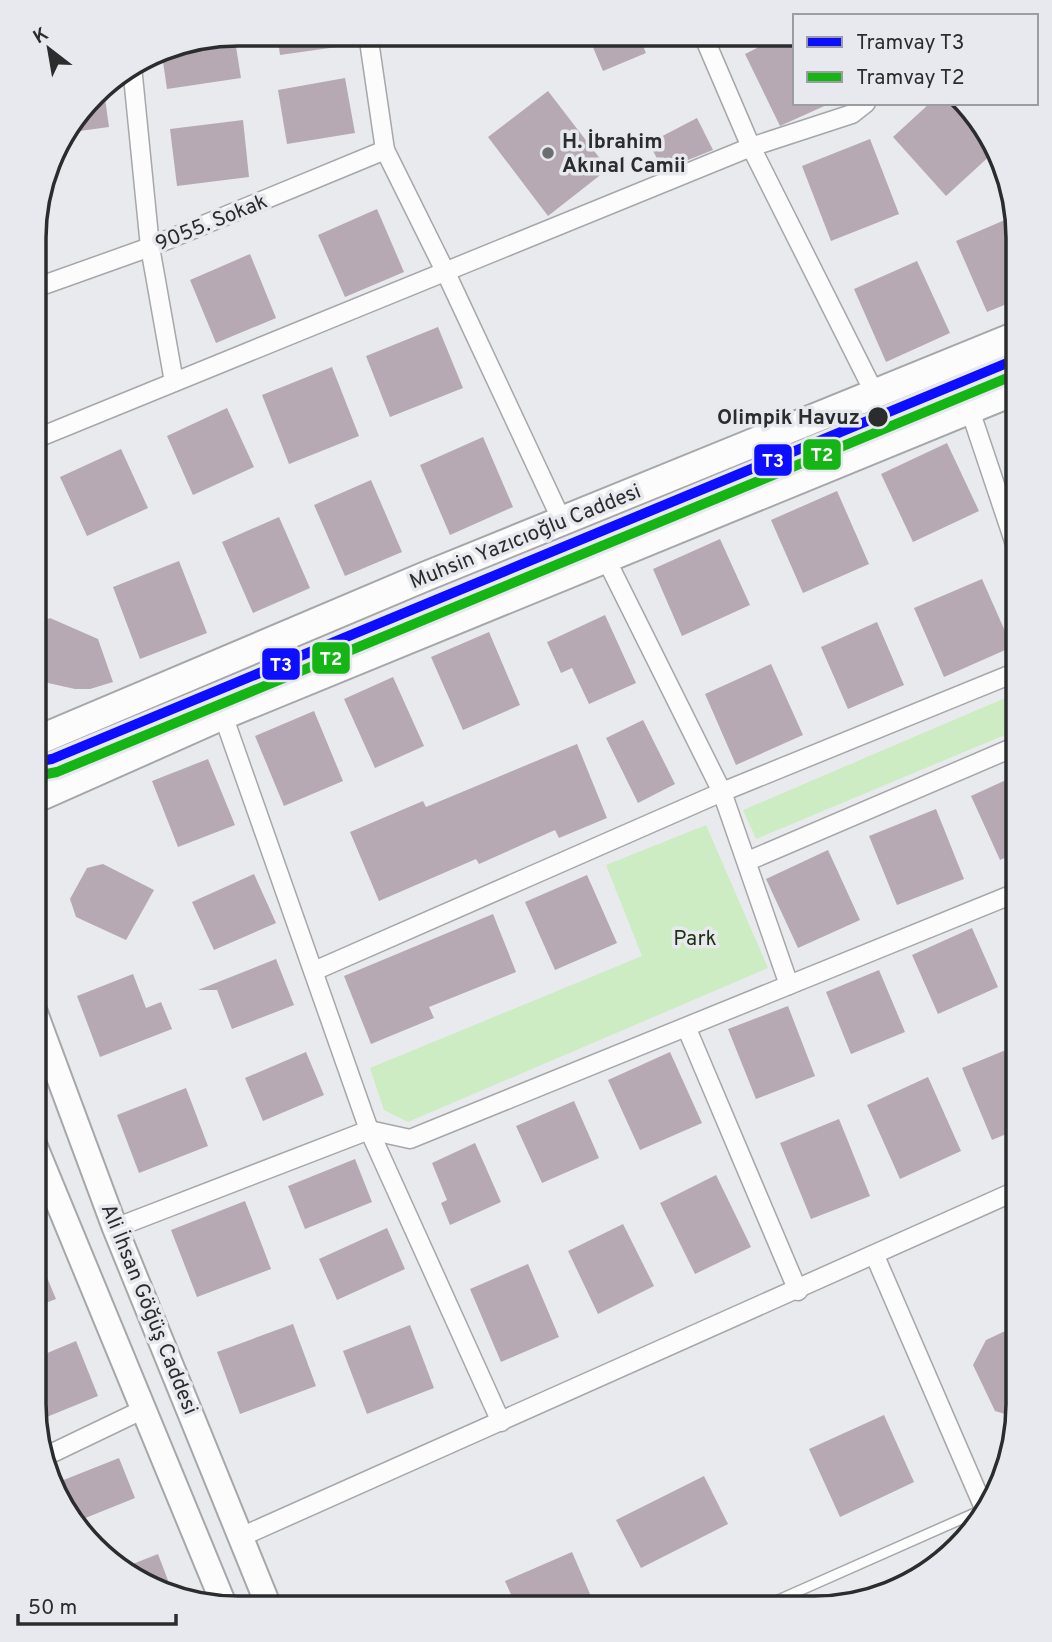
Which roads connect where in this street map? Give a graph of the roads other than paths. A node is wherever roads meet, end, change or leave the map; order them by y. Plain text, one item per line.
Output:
1 (370, 46) edge
2 (708, 46) edge
3 (133, 77) edge
4 (863, 105) edge
5 (751, 147) junction
6 (385, 150) junction
7 (150, 247) junction
8 (446, 273) junction
9 (46, 284) edge
10 (1006, 340) edge
11 (174, 382) junction
12 (875, 394) junction
13 (1006, 395) edge
14 (970, 410) junction
15 (46, 434) edge
16 (1006, 517) edge
17 (562, 521) junction
18 (606, 559) junction
19 (1006, 676) edge
20 (223, 715) junction
21 (83, 719) junction
22 (46, 721) edge
23 (46, 736) edge
24 (1006, 750) edge
25 (67, 783) junction
26 (722, 792) junction
27 (46, 793) edge
28 (46, 803) edge
29 (748, 861) junction
30 (1006, 897) edge
31 (314, 971) junction
32 (789, 985) junction
33 (687, 1029) junction
34 (46, 1042) edge
35 (369, 1130) junction
36 (46, 1174) edge
37 (1006, 1196) edge
38 (115, 1228) junction
39 (875, 1256) junction
40 (798, 1291) junction
41 (142, 1410) junction
42 (501, 1422) junction
43 (52, 1453) edge
44 (981, 1500) edge
45 (972, 1513) edge
46 (243, 1536) junction
47 (220, 1595) edge
48 (265, 1596) edge
49 (787, 1596) edge

1 - 6 street
2 - 5 street
3 - 7 street
4 - 5 street
5 - 8 street
5 - 12 street
6 - 7 street, 9055. Sokak
6 - 8 street
7 - 9 street, 9055. Sokak
7 - 11 street
8 - 11 street
8 - 17 street
10 - 12 main road, Muhsin Yazıcıoğlu Caddesi
11 - 15 street
12 - 17 main road, Muhsin Yazıcıoğlu Caddesi
13 - 14 main road
14 - 16 street
14 - 18 main road
17 - 21 main road, Muhsin Yazıcıoğlu Caddesi
18 - 20 main road
18 - 26 street
19 - 26 street
20 - 25 main road
20 - 31 street
21 - 22 main road
21 - 23 main road, Muhsin Yazıcıoğlu Caddesi
24 - 29 street
25 - 27 main road
25 - 28 main road
26 - 29 street
26 - 31 street
29 - 32 street
30 - 32 street
31 - 35 street
32 - 33 street
33 - 35 street
33 - 40 street
34 - 38 main road, Ali İhsan Göğüş Caddesi
35 - 38 street
35 - 42 street
36 - 41 main road
37 - 39 street
38 - 46 main road, Ali İhsan Göğüş Caddesi
39 - 40 street
39 - 44 street
40 - 42 street
41 - 43 street
41 - 47 main road
42 - 46 street
45 - 49 lane
46 - 48 main road, Ali İhsan Göğüş Caddesi

